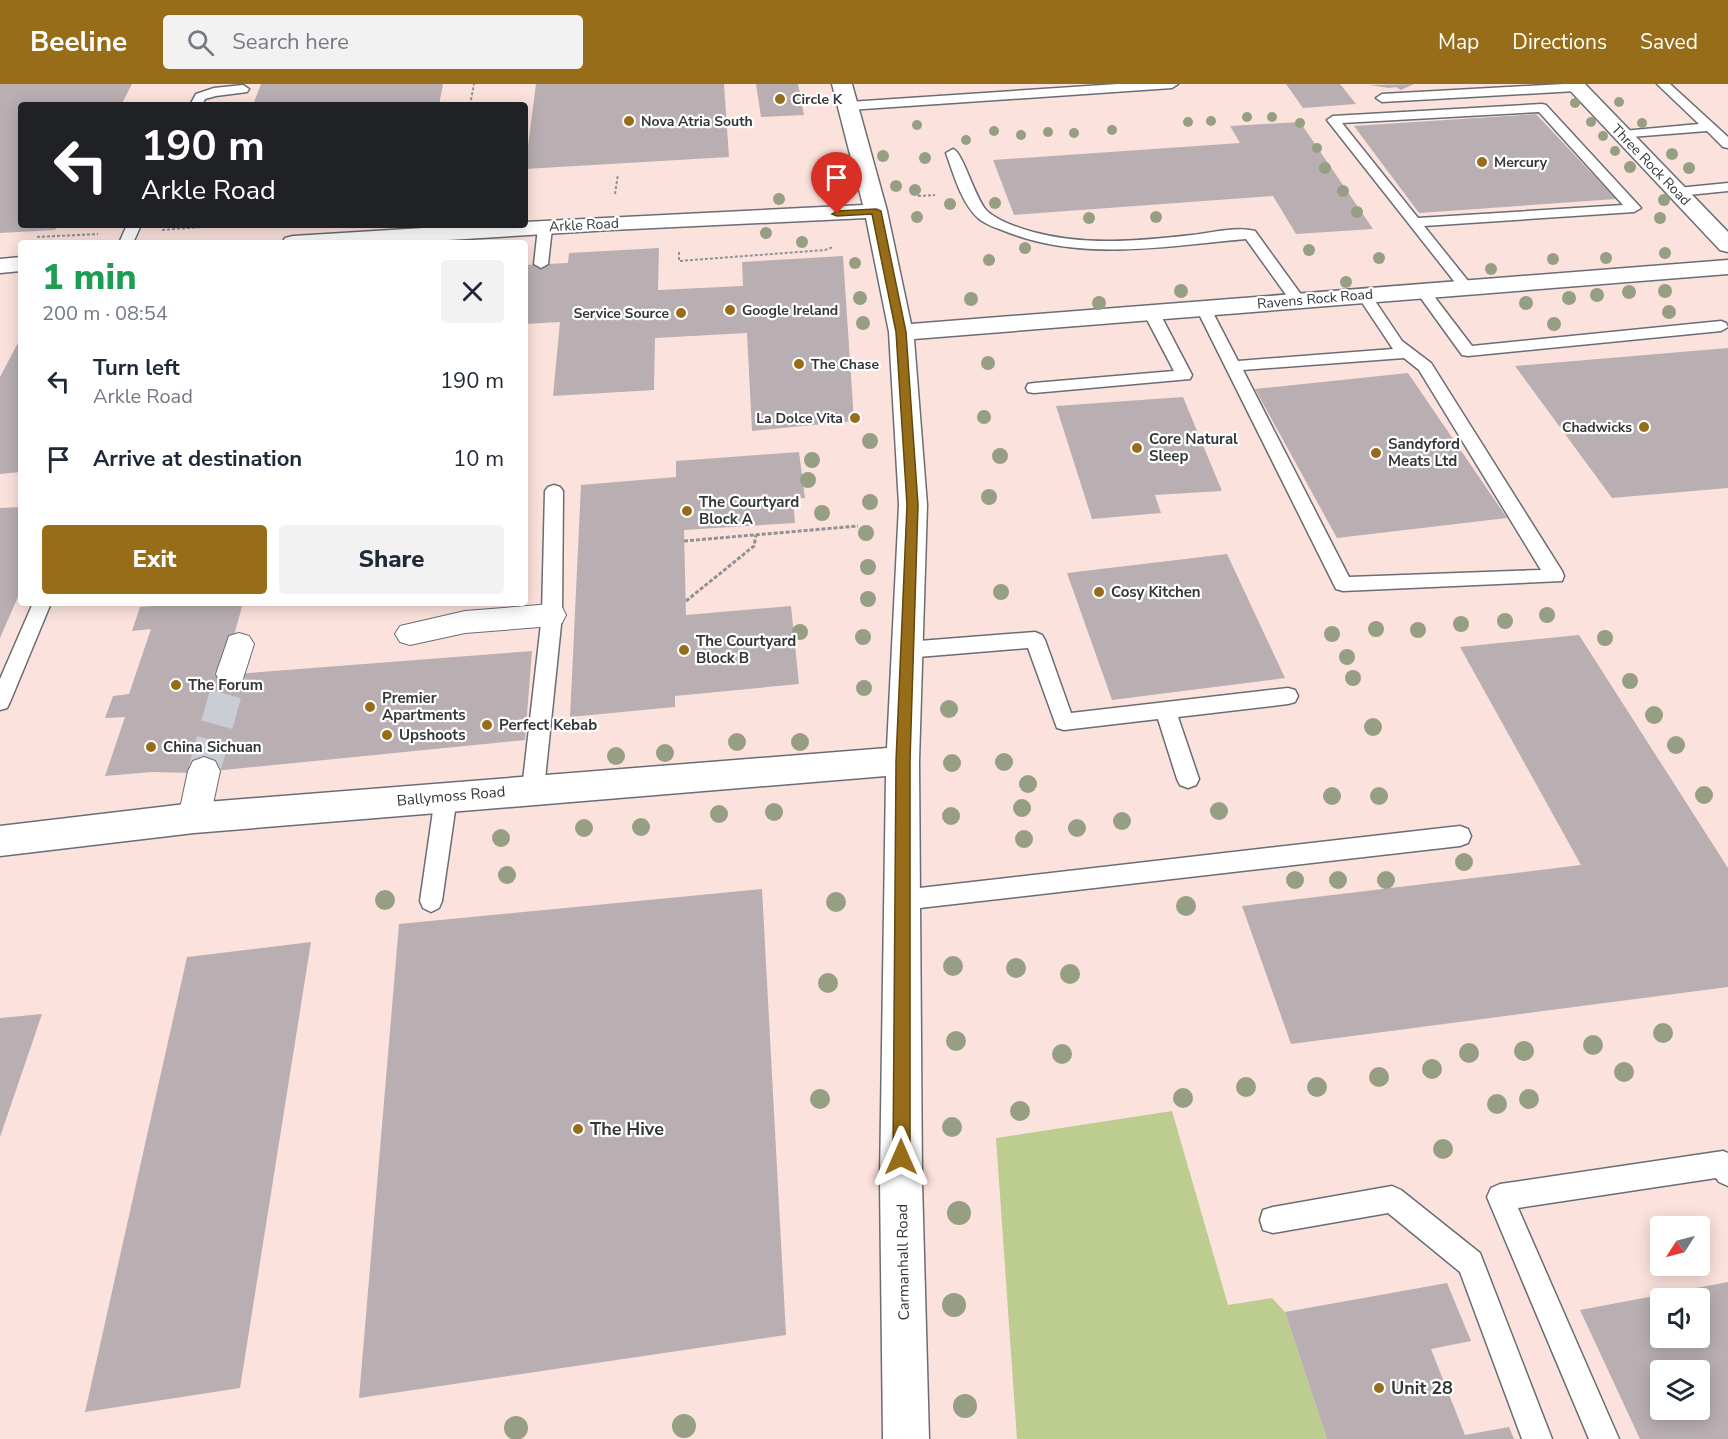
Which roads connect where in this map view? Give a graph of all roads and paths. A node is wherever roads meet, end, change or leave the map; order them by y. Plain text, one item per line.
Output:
1 (474, 84) edge
2 (842, 84) edge
3 (1172, 84) edge
4 (1442, 84) edge
5 (1663, 84) edge
6 (1575, 85) edge
7 (243, 89) dead end
8 (1451, 94) junction
9 (1382, 98) dead end
10 (198, 102) edge
11 (471, 102) edge
12 (849, 106) junction
13 (1710, 127) junction
14 (1623, 135) junction
15 (1728, 144) edge
16 (953, 153) dead end
17 (1728, 187) edge
18 (1677, 192) junction
19 (876, 211) junction
20 (1414, 222) junction
21 (545, 228) junction
22 (343, 240) edge
23 (839, 244) dead end
24 (1728, 245) edge
25 (680, 261) dead end
26 (18, 264) edge
27 (541, 264) dead end
28 (0, 266) edge
29 (1728, 267) edge
30 (1466, 287) junction
31 (1422, 290) junction
32 (1364, 295) junction
33 (1297, 300) junction
34 (1204, 308) junction
35 (1151, 312) junction
36 (1721, 326) dead end
37 (901, 332) junction
38 (1408, 353) junction
39 (1233, 366) junction
40 (1034, 388) dead end
41 (554, 491) dead end
42 (858, 526) dead end
43 (756, 535) junction
44 (684, 542) dead end
45 (686, 601) dead end
46 (41, 606) edge
47 (552, 615) junction
48 (410, 634) dead end
49 (239, 644) dead end
50 (906, 650) junction
51 (231, 674) tunnel mouth
52 (1288, 696) dead end
53 (0, 702) edge
54 (1165, 710) junction
55 (903, 761) junction
56 (204, 771) tunnel mouth
57 (1188, 779) dead end
58 (533, 789) junction
59 (446, 797) junction
60 (194, 818) junction
61 (1460, 836) dead end
62 (0, 842) edge
63 (903, 900) junction
64 (431, 901) dead end
65 (1728, 1173) edge
66 (1273, 1220) dead end
67 (906, 1439) edge
68 (1537, 1439) edge
69 (1604, 1439) edge

1 - 11 path
2 - 12 street, Carmanhall Road
3 - 12 lane
4 - 8 lane
5 - 13 lane
6 - 8 lane
6 - 14 street, Three Rock Road
7 - 10 lane
8 - 9 lane
12 - 19 street, Carmanhall Road
13 - 14 lane
13 - 15 lane
14 - 18 street, Three Rock Road
16 - 33 lane
17 - 18 lane
18 - 24 street, Three Rock Road
19 - 21 street, Arkle Road
19 - 37 street, Carmanhall Road
20 - 20 lane
20 - 30 lane
21 - 22 street, Arkle Road
21 - 27 lane
23 - 25 path
26 - 28 street
29 - 30 street, Ravens Rock Road
30 - 31 street, Ravens Rock Road
31 - 32 street, Ravens Rock Road
31 - 36 lane
32 - 33 street, Ravens Rock Road
32 - 38 lane
33 - 34 street, Ravens Rock Road
34 - 35 street, Ravens Rock Road
34 - 39 lane
35 - 37 street, Ravens Rock Road
35 - 40 lane
37 - 50 street, Carmanhall Road
38 - 39 lane
38 - 39 lane
41 - 47 lane
42 - 43 path
43 - 44 path
43 - 45 path
46 - 53 lane
47 - 48 street
47 - 58 lane
49 - 51 street
50 - 54 lane
50 - 55 street, Carmanhall Road
52 - 54 lane
54 - 57 lane
55 - 58 street, Ballymoss Road
55 - 63 street, Carmanhall Road
56 - 60 street
58 - 59 street, Ballymoss Road
59 - 60 street, Ballymoss Road
59 - 64 lane
60 - 62 street, Ballymoss Road
61 - 63 lane
63 - 67 street, Carmanhall Road
65 - 69 lane
66 - 68 lane

